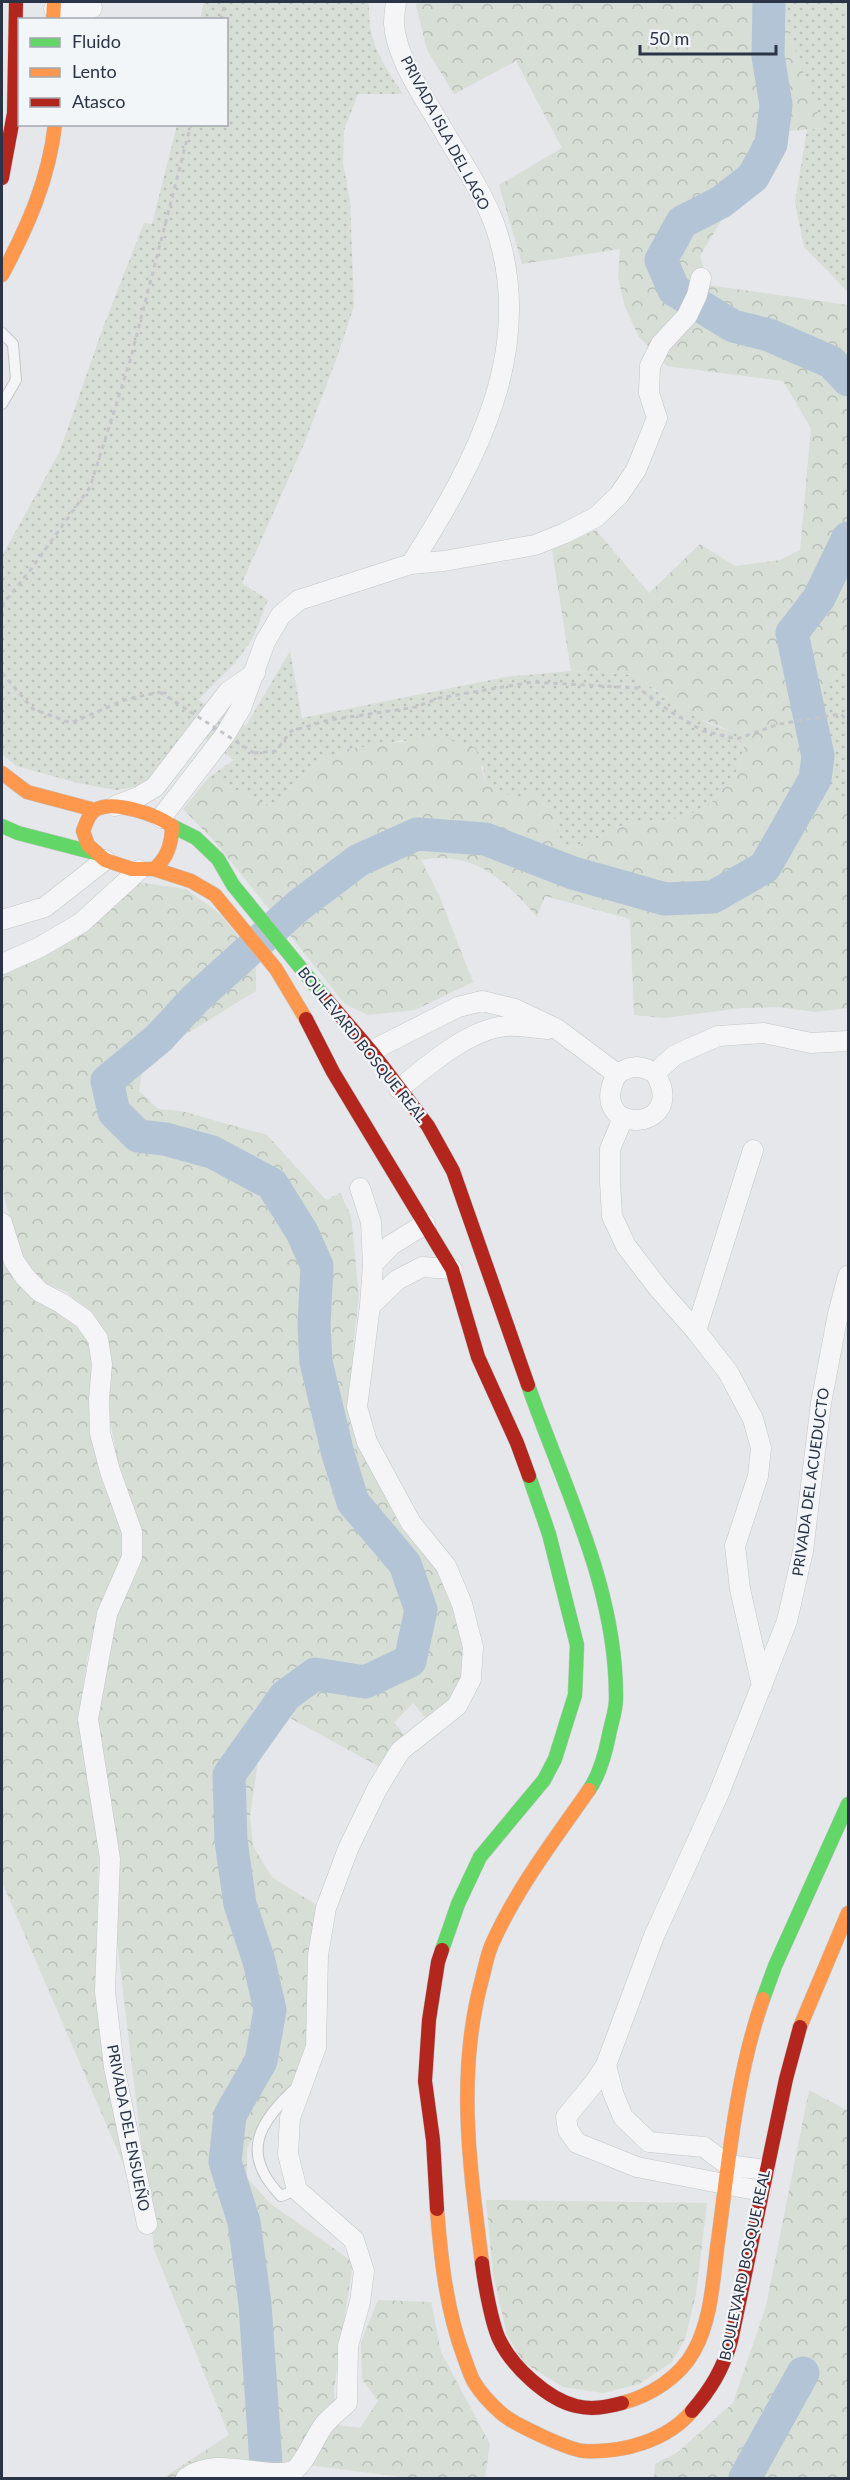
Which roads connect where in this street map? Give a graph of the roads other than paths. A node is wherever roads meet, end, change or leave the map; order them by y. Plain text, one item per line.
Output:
1 (16, 2) edge
2 (396, 2) edge
3 (54, 10) edge
4 (97, 10) edge
5 (55, 126) edge
6 (2, 178) edge
7 (2, 275) edge
8 (699, 287) dead end
9 (2, 333) edge
10 (2, 404) edge
11 (411, 564) junction
12 (255, 673) junction
13 (2, 773) edge
14 (102, 809) junction
15 (166, 822) junction
16 (2, 826) edge
17 (100, 856) junction
18 (146, 869) junction
19 (45, 908) junction
20 (2, 920) edge
21 (62, 934) junction
22 (2, 964) edge
23 (284, 964) junction
24 (441, 1016) junction
25 (556, 1029) junction
26 (849, 1041) edge
27 (458, 1045) junction
28 (371, 1051) junction
29 (655, 1073) junction
30 (617, 1074) junction
31 (399, 1089) junction
32 (623, 1118) junction
33 (753, 1150) dead end
34 (360, 1188) dead end
35 (2, 1223) edge
36 (425, 1224) junction
37 (372, 1264) junction
38 (452, 1269) junction
39 (849, 1276) edge
40 (370, 1306) junction
41 (696, 1331) junction
42 (546, 1436) junction
43 (517, 1443) junction
44 (762, 1686) junction
45 (849, 1804) edge
46 (849, 1913) edge
47 (606, 2065) junction
48 (306, 2079) junction
49 (467, 2137) junction
50 (433, 2140) junction
51 (649, 2142) junction
52 (637, 2167) junction
53 (765, 2170) junction
54 (727, 2174) junction
55 (297, 2190) junction
56 (761, 2191) junction
57 (147, 2224) dead end
58 (186, 2478) edge

1 - 6 street
2 - 11 street, PRIVADA ISLA DEL LAGO
3 - 4 street
5 - 7 street
8 - 11 street
9 - 10 lane
11 - 12 street
12 - 14 street
12 - 15 street
13 - 14 street
14 - 15 street
14 - 17 street
15 - 18 street
15 - 23 street, BOULEVARD BOSQUE REAL
16 - 17 street
17 - 18 street
17 - 19 street
18 - 21 street
18 - 23 street, BOULEVARD BOSQUE REAL
19 - 20 street
19 - 21 street
21 - 22 street
23 - 28 street, BOULEVARD BOSQUE REAL
23 - 36 street, BOULEVARD BOSQUE REAL
24 - 25 street
24 - 27 street
24 - 28 street
25 - 27 street
25 - 30 street
26 - 29 street
27 - 31 street
28 - 31 street, BOULEVARD BOSQUE REAL
29 - 30 street
29 - 32 street
30 - 32 street
31 - 42 street, BOULEVARD BOSQUE REAL
32 - 41 street
33 - 41 street
34 - 37 street
35 - 57 street, PRIVADA DEL ENSUEÑO
36 - 37 street
36 - 38 street, BOULEVARD BOSQUE REAL
37 - 40 street
38 - 40 street
38 - 43 street, BOULEVARD BOSQUE REAL
39 - 44 street, PRIVADA DEL ACUEDUCTO
40 - 48 street
41 - 44 street
42 - 43 street
42 - 49 street, BOULEVARD BOSQUE REAL
43 - 50 street, BOULEVARD BOSQUE REAL
44 - 47 street, PRIVADA DEL ACUEDUCTO
45 - 54 street, BOULEVARD BOSQUE REAL
46 - 53 street, BOULEVARD BOSQUE REAL
47 - 51 street
47 - 52 street, PRIVADA DEL ACUEDUCTO
48 - 55 street
48 - 55 lane
49 - 50 street
49 - 54 street, BOULEVARD BOSQUE REAL
50 - 56 street, BOULEVARD BOSQUE REAL
51 - 52 street
51 - 54 street, PRIVADA DEL ACUEDUCTO
52 - 54 street, PRIVADA DEL ACUEDUCTO
53 - 54 street, PRIVADA DEL ACUEDUCTO
53 - 56 street, BOULEVARD BOSQUE REAL
54 - 56 street, PRIVADA DEL ACUEDUCTO
55 - 58 street

